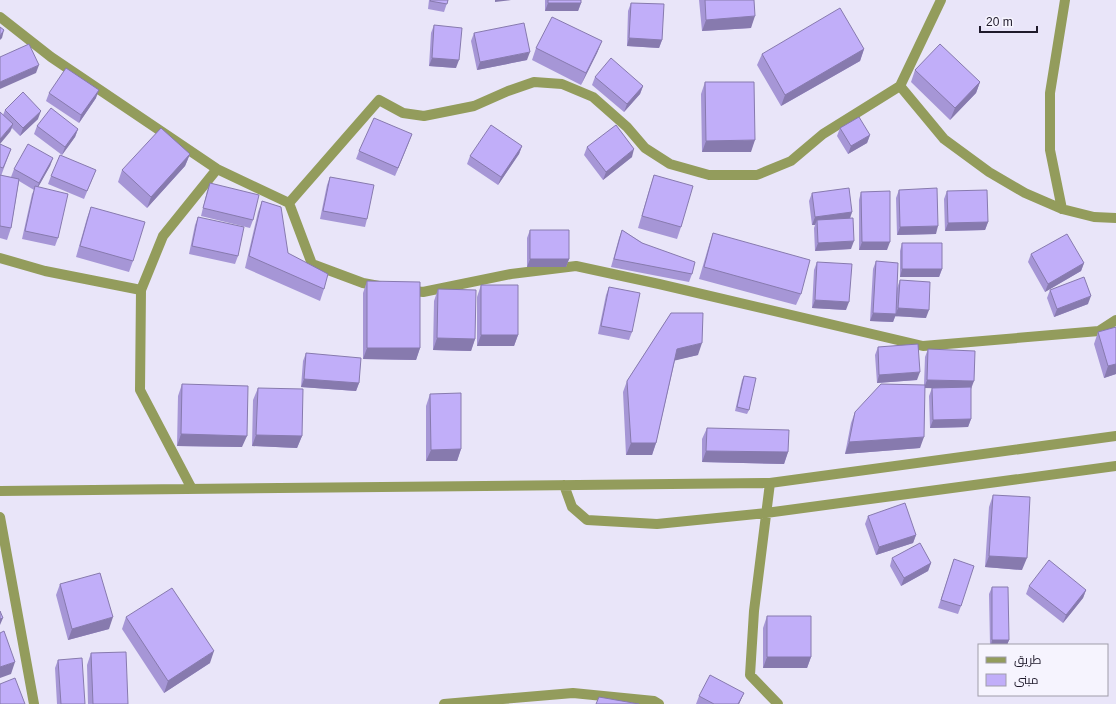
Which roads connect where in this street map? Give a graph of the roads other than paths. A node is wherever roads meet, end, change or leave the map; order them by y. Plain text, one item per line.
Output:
1 (941, 0) edge
2 (1065, 0) edge
3 (0, 17) edge
4 (900, 86) junction
5 (217, 169) junction
6 (289, 204) junction
7 (1062, 209) junction
8 (1116, 218) edge
9 (0, 258) edge
10 (386, 287) edge
11 (401, 289) edge
12 (141, 290) junction
13 (1116, 320) edge
14 (1116, 436) edge
15 (1116, 466) edge
16 (770, 483) junction
17 (564, 485) junction
18 (192, 489) junction
19 (0, 491) edge
20 (766, 513) junction
21 (0, 517) edge
22 (34, 704) edge
23 (444, 704) edge
24 (659, 704) edge
25 (778, 704) edge

1 - 4 street
2 - 7 street
3 - 5 street
4 - 6 street
4 - 7 street
5 - 6 street
5 - 12 street
6 - 10 street
7 - 8 street
9 - 12 street
11 - 13 street
12 - 18 street
14 - 16 street
15 - 20 street
16 - 17 street
16 - 20 street
17 - 18 street
17 - 20 street
18 - 19 street
20 - 25 street
21 - 22 street
23 - 24 street

